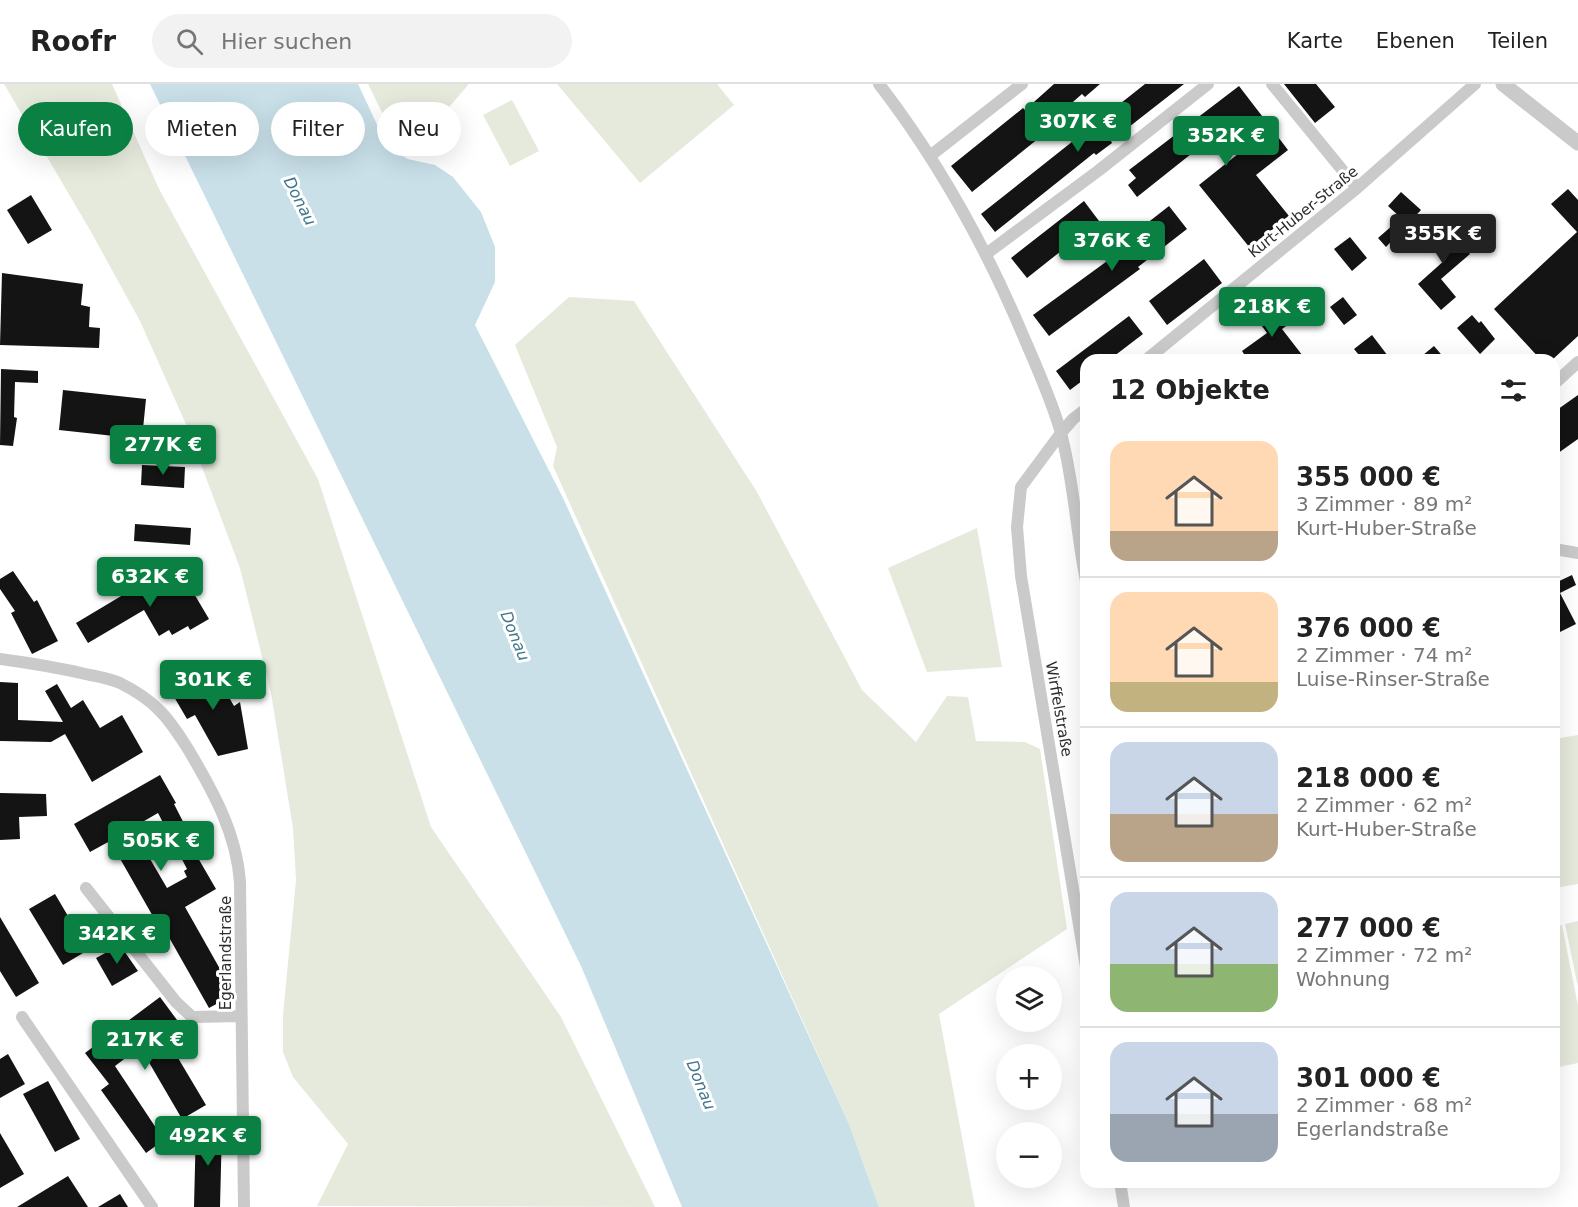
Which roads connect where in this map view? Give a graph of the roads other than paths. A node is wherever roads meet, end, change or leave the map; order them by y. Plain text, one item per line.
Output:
1 (879, 84) edge
2 (1022, 84) edge
3 (1208, 84) edge
4 (1272, 84) edge
5 (1475, 84) edge
6 (1503, 84) edge
7 (1578, 143) edge
8 (930, 156) junction
9 (1357, 188) junction
10 (986, 254) junction
11 (1153, 354) edge
12 (1578, 362) edge
13 (1560, 378) edge
14 (1080, 414) edge
15 (1061, 434) junction
16 (1080, 546) edge
17 (1560, 550) edge
18 (1578, 553) edge
19 (0, 659) edge
20 (86, 888) dead end
21 (1080, 931) edge
22 (22, 1017) dead end
23 (241, 1017) junction
24 (1121, 1188) edge
25 (152, 1207) edge
26 (244, 1207) edge
27 (1124, 1207) edge

1 - 8 street
2 - 8 street
3 - 10 street
4 - 9 street
5 - 9 street, Kurt-Huber-Straße
6 - 7 street
8 - 10 street
9 - 11 street, Kurt-Huber-Straße
10 - 15 street
12 - 13 street
14 - 15 street
15 - 16 street
15 - 21 street, Wirffelstraße
17 - 18 street
19 - 23 street, Egerlandstraße
20 - 23 street
22 - 25 street
23 - 26 street, Egerlandstraße
24 - 27 street

